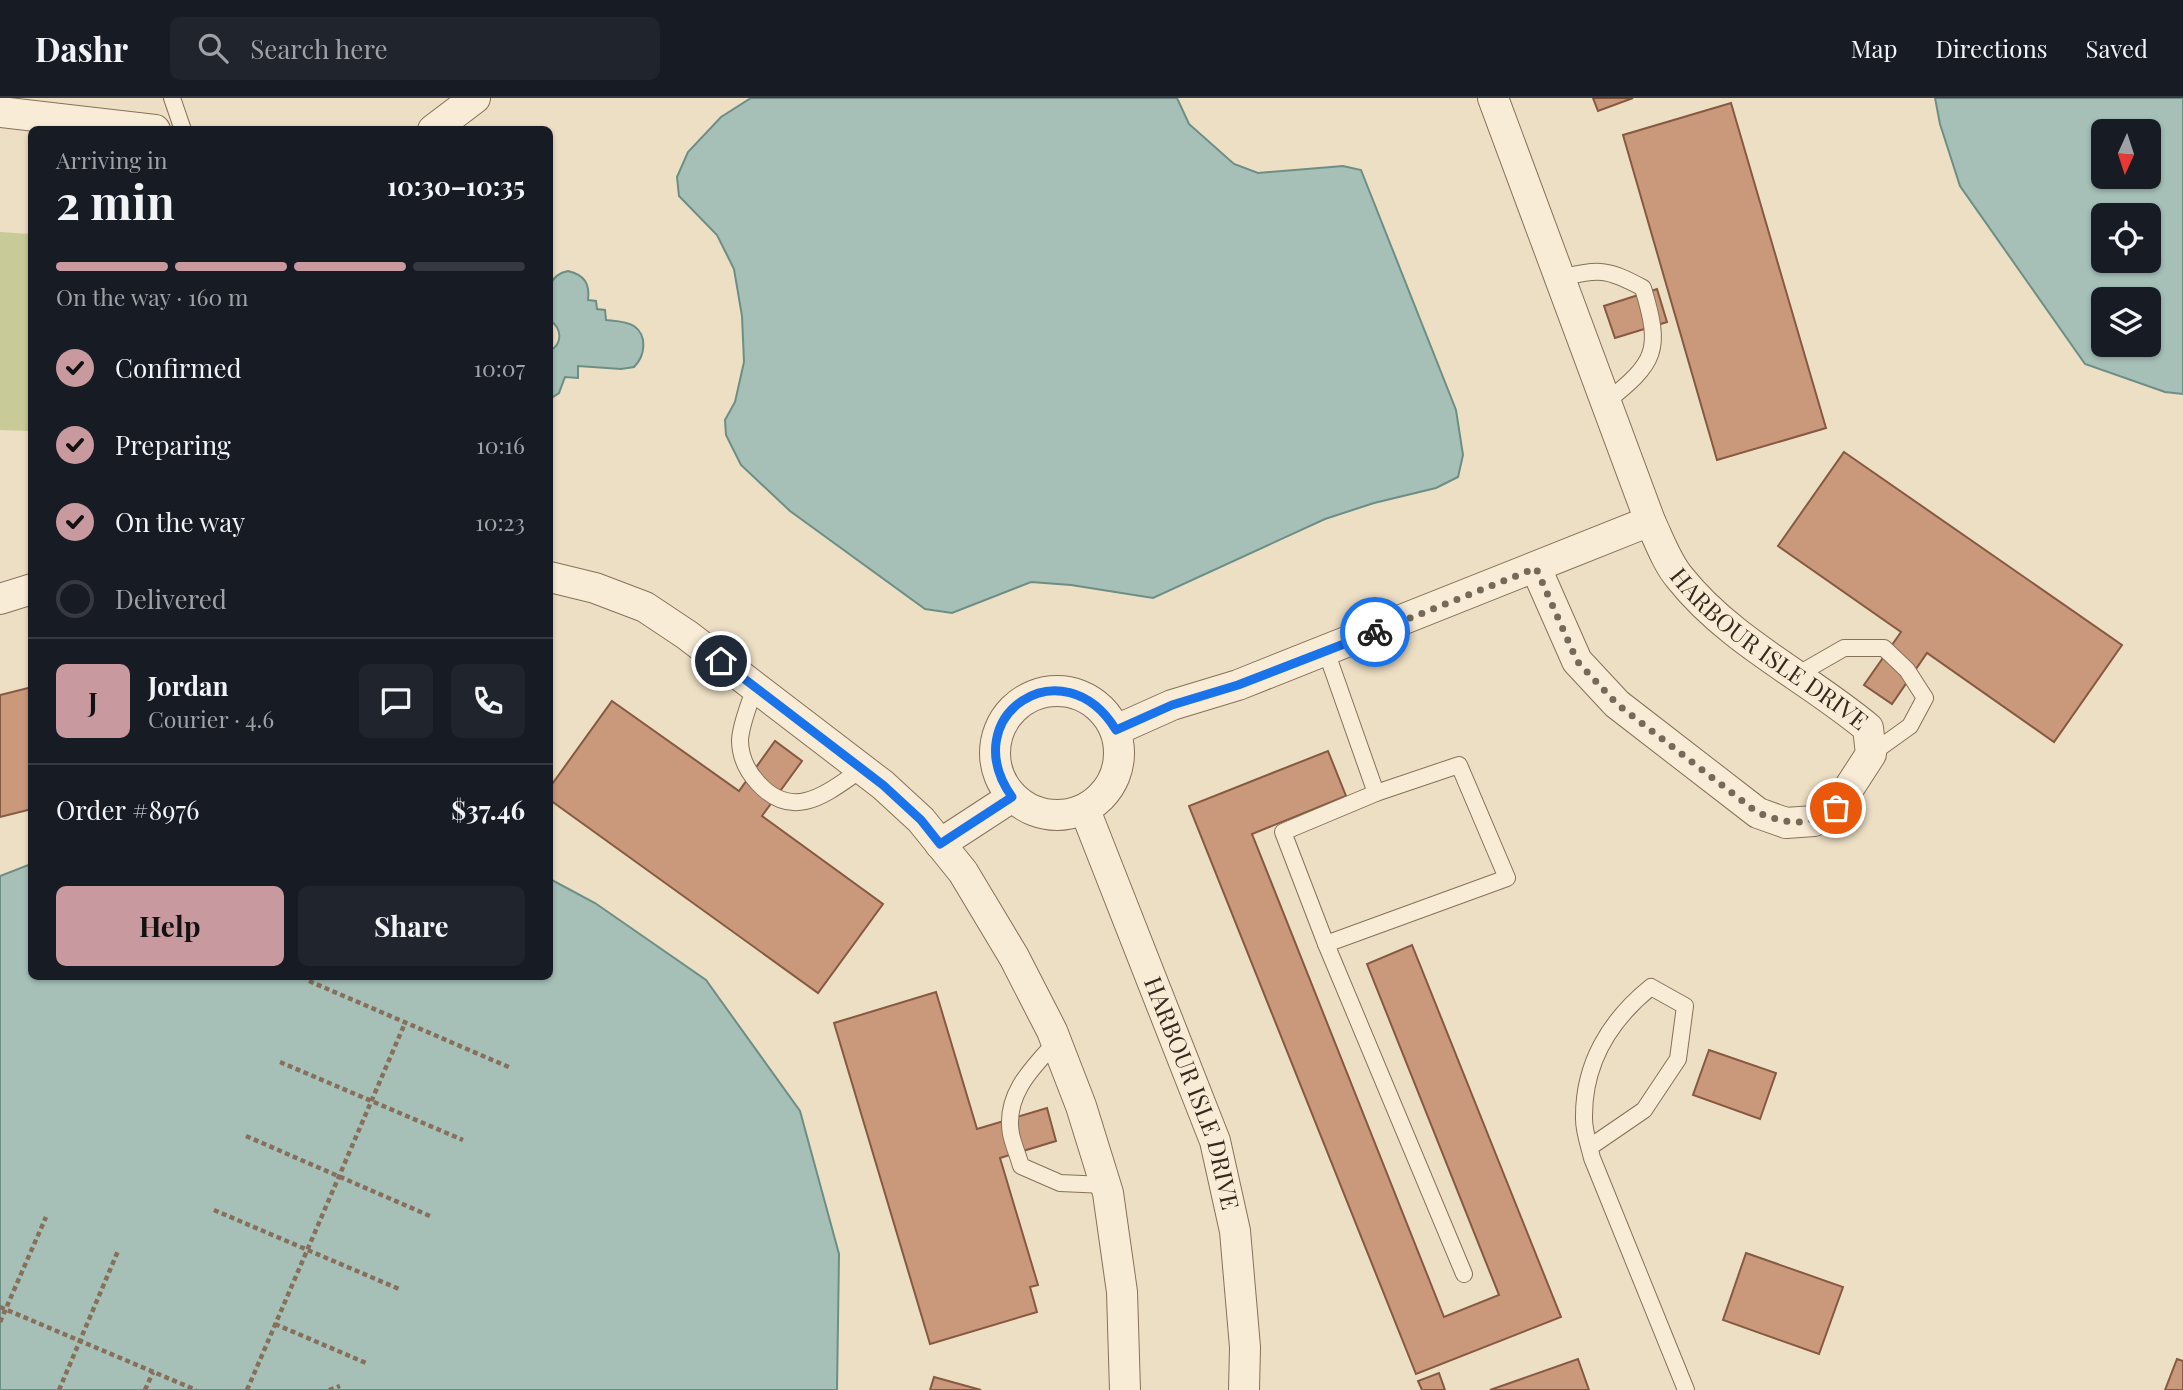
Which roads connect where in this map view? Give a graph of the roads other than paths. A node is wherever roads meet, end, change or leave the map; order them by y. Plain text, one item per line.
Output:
1 (172, 98) edge
2 (475, 98) edge
3 (1493, 98) edge
4 (43, 107) edge
5 (0, 112) edge
6 (136, 126) edge
7 (182, 126) edge
8 (438, 126) edge
9 (1560, 278) junction
10 (1605, 402) junction
11 (1650, 522) junction
12 (1536, 568) junction
13 (553, 578) edge
14 (28, 590) edge
15 (0, 599) edge
16 (1326, 651) junction
17 (1797, 675) junction
18 (755, 687) junction
19 (1116, 730) junction
20 (1871, 754) junction
21 (862, 769) junction
22 (1376, 793) junction
23 (1012, 797) junction
24 (1085, 810) junction
25 (940, 844) junction
26 (1326, 944) junction
27 (1056, 1042) junction
28 (1590, 1147) junction
29 (1105, 1185) junction
30 (1464, 1274) dead end
31 (1125, 1390) edge
32 (1244, 1390) edge
33 (1686, 1390) edge

1 - 7 lane
2 - 8 street
3 - 9 street, HARBOUR ISLE DRIVE
4 - 5 street
4 - 6 street
9 - 10 street, HARBOUR ISLE DRIVE
9 - 10 lane
10 - 11 street, HARBOUR ISLE DRIVE
11 - 12 street
11 - 17 street, HARBOUR ISLE DRIVE
12 - 16 street
12 - 20 street, HARBOUR ISLE DRIVE
13 - 18 street
14 - 15 street
16 - 19 street
16 - 22 lane
17 - 20 street, HARBOUR ISLE DRIVE
17 - 20 lane
18 - 21 street
18 - 21 lane
19 - 23 street
19 - 24 street
21 - 25 street
22 - 26 lane
22 - 26 lane
23 - 24 street
23 - 25 street
24 - 32 street, HARBOUR ISLE DRIVE
25 - 27 street
26 - 30 lane
27 - 29 street
27 - 29 lane
28 - 28 lane
28 - 33 lane
29 - 31 street

